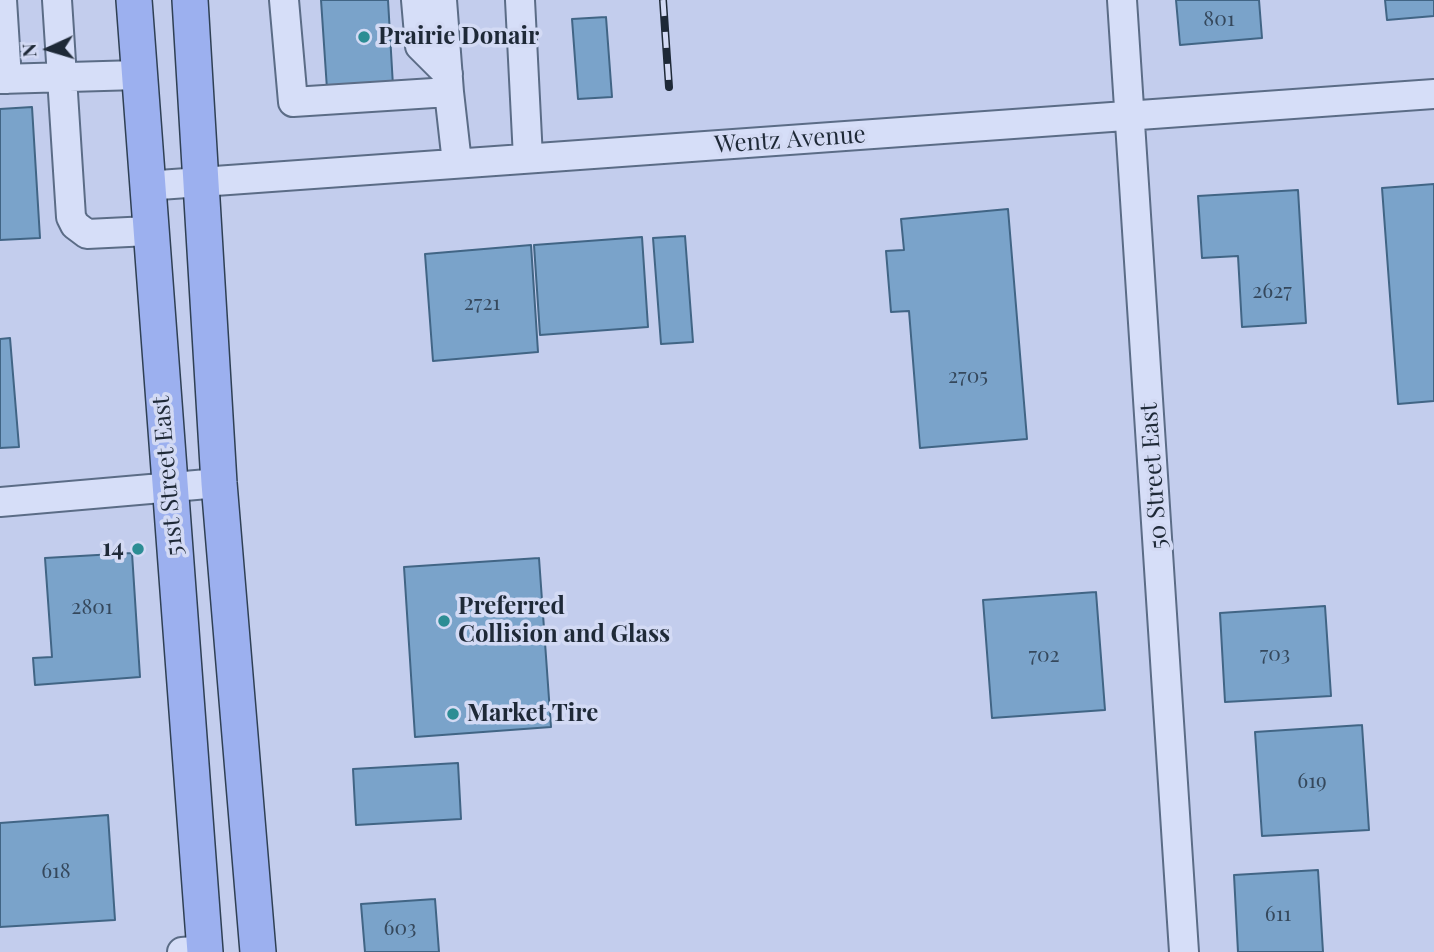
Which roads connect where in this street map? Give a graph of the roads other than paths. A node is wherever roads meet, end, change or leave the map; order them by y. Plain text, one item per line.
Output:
1 (2, 0) edge
2 (57, 0) edge
3 (134, 0) edge
4 (190, 0) edge
5 (284, 0) edge
6 (416, 0) edge
7 (442, 0) edge
8 (520, 0) edge
9 (1122, 0) edge
10 (138, 75) junction
11 (62, 77) junction
12 (4, 79) edge
13 (449, 83) junction
14 (1434, 94) edge
15 (1130, 116) junction
16 (528, 158) junction
17 (457, 163) junction
18 (201, 181) junction
19 (145, 186) junction
20 (149, 231) junction
21 (219, 483) junction
22 (170, 488) junction
23 (0, 502) edge
24 (197, 951) edge
25 (258, 952) edge
26 (1184, 952) edge

1 - 12 street
2 - 11 street
3 - 10 main road, 51st Street East
4 - 18 main road, 51st Street East
5 - 13 street
6 - 13 street
7 - 13 street
8 - 16 street
9 - 15 street, 50 Street East
10 - 11 street
10 - 19 main road, 51st Street East
11 - 12 street
11 - 20 street
13 - 17 street
14 - 15 street, Wentz Avenue
15 - 16 street, Wentz Avenue
15 - 26 street, 50 Street East
16 - 17 street, Wentz Avenue
17 - 18 street, Wentz Avenue
18 - 19 street, Wentz Avenue
18 - 21 main road, 51st Street East
19 - 20 main road, 51st Street East
20 - 22 main road, 51st Street East
21 - 22 street
21 - 25 main road, 51st Street East
22 - 23 street
22 - 24 main road, 51st Street East

